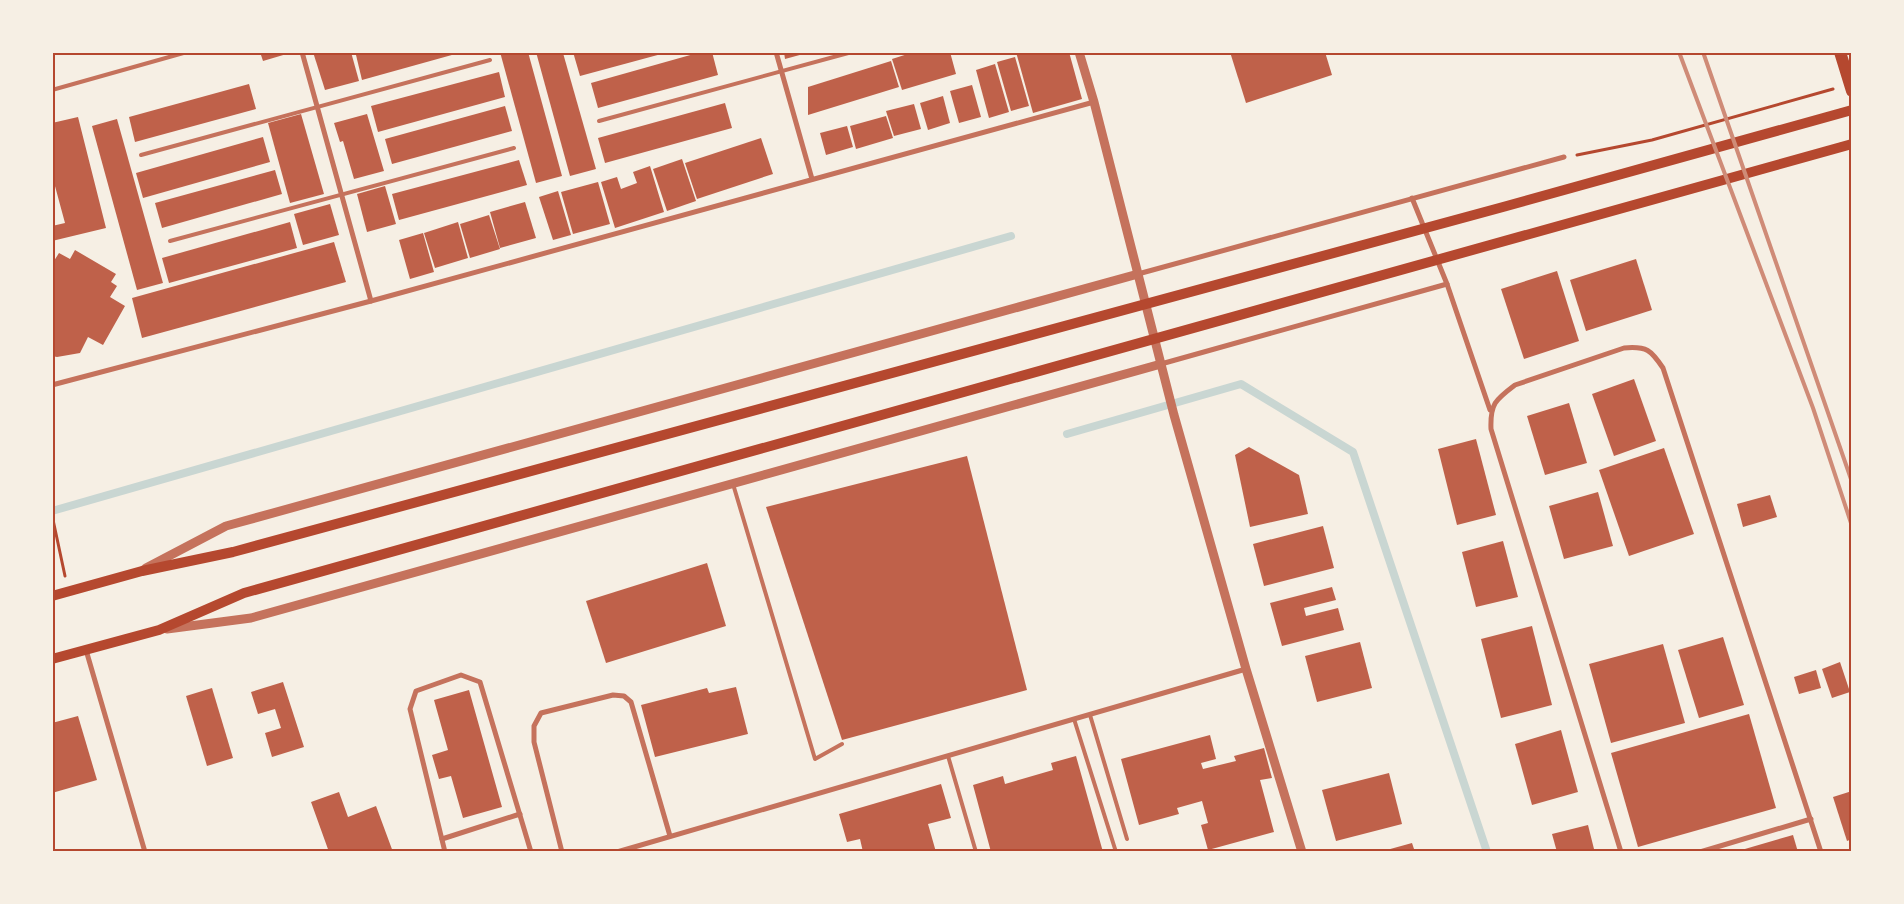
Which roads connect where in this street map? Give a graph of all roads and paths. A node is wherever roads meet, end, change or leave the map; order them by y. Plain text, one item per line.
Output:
1 (187, 52) edge
2 (302, 52) edge
3 (776, 52) edge
4 (829, 52) edge
5 (852, 52) edge
6 (1079, 52) edge
7 (1840, 52) edge
8 (831, 58) junction
9 (490, 60) dead end
10 (782, 72) junction
11 (1847, 89) edge
12 (52, 90) edge
13 (1094, 102) junction
14 (317, 107) junction
15 (1852, 110) edge
16 (599, 122) dead end
17 (1852, 144) edge
18 (514, 148) dead end
19 (141, 155) dead end
20 (1564, 157) joint
21 (812, 180) junction
22 (342, 195) junction
23 (1412, 198) junction
24 (170, 242) dead end
25 (1138, 274) junction
26 (1447, 284) junction
27 (371, 301) junction
28 (1161, 364) junction
29 (52, 386) edge
30 (1490, 410) junction
31 (732, 484) junction
32 (52, 515) edge
33 (142, 571) junction
34 (69, 591) junction
35 (52, 596) edge
36 (159, 630) junction
37 (86, 650) junction
38 (52, 659) edge
39 (1246, 669) junction
40 (1090, 715) junction
41 (1074, 719) junction
42 (842, 744) dead end
43 (948, 756) junction
44 (520, 814) junction
45 (1811, 818) junction
46 (670, 836) junction
47 (442, 839) junction
48 (1127, 839) dead end
49 (145, 852) edge
50 (445, 852) edge
51 (531, 852) edge
52 (562, 852) edge
53 (617, 852) edge
54 (976, 852) edge
55 (1116, 852) edge
56 (1302, 852) edge
57 (1621, 852) edge
58 (1700, 852) edge
59 (1821, 852) edge

1 - 12 lane
2 - 14 street
3 - 10 street
4 - 8 lane
5 - 8 lane
6 - 13 street
7 - 11 main road
8 - 10 lane
9 - 14 lane
10 - 16 lane
10 - 21 street
11 - 20 path
13 - 21 street
13 - 25 street
14 - 19 lane
14 - 22 street
15 - 33 main road
17 - 36 main road
18 - 22 lane
20 - 23 street
21 - 27 street
22 - 24 lane
22 - 27 street
23 - 25 street
23 - 26 street
25 - 28 street
25 - 33 street
26 - 28 street
26 - 30 street
27 - 29 street
28 - 31 street
28 - 39 street
30 - 45 street
30 - 57 street
31 - 36 street
31 - 42 lane
32 - 34 path
33 - 34 main road
34 - 35 main road
36 - 37 main road
37 - 38 main road
37 - 49 street
39 - 40 street
39 - 56 street
40 - 41 street
40 - 48 lane
41 - 43 street
41 - 55 lane
43 - 46 street
43 - 54 lane
44 - 47 street
44 - 47 street
44 - 51 street
45 - 58 street
45 - 59 street
46 - 52 street
46 - 53 street
47 - 50 street

